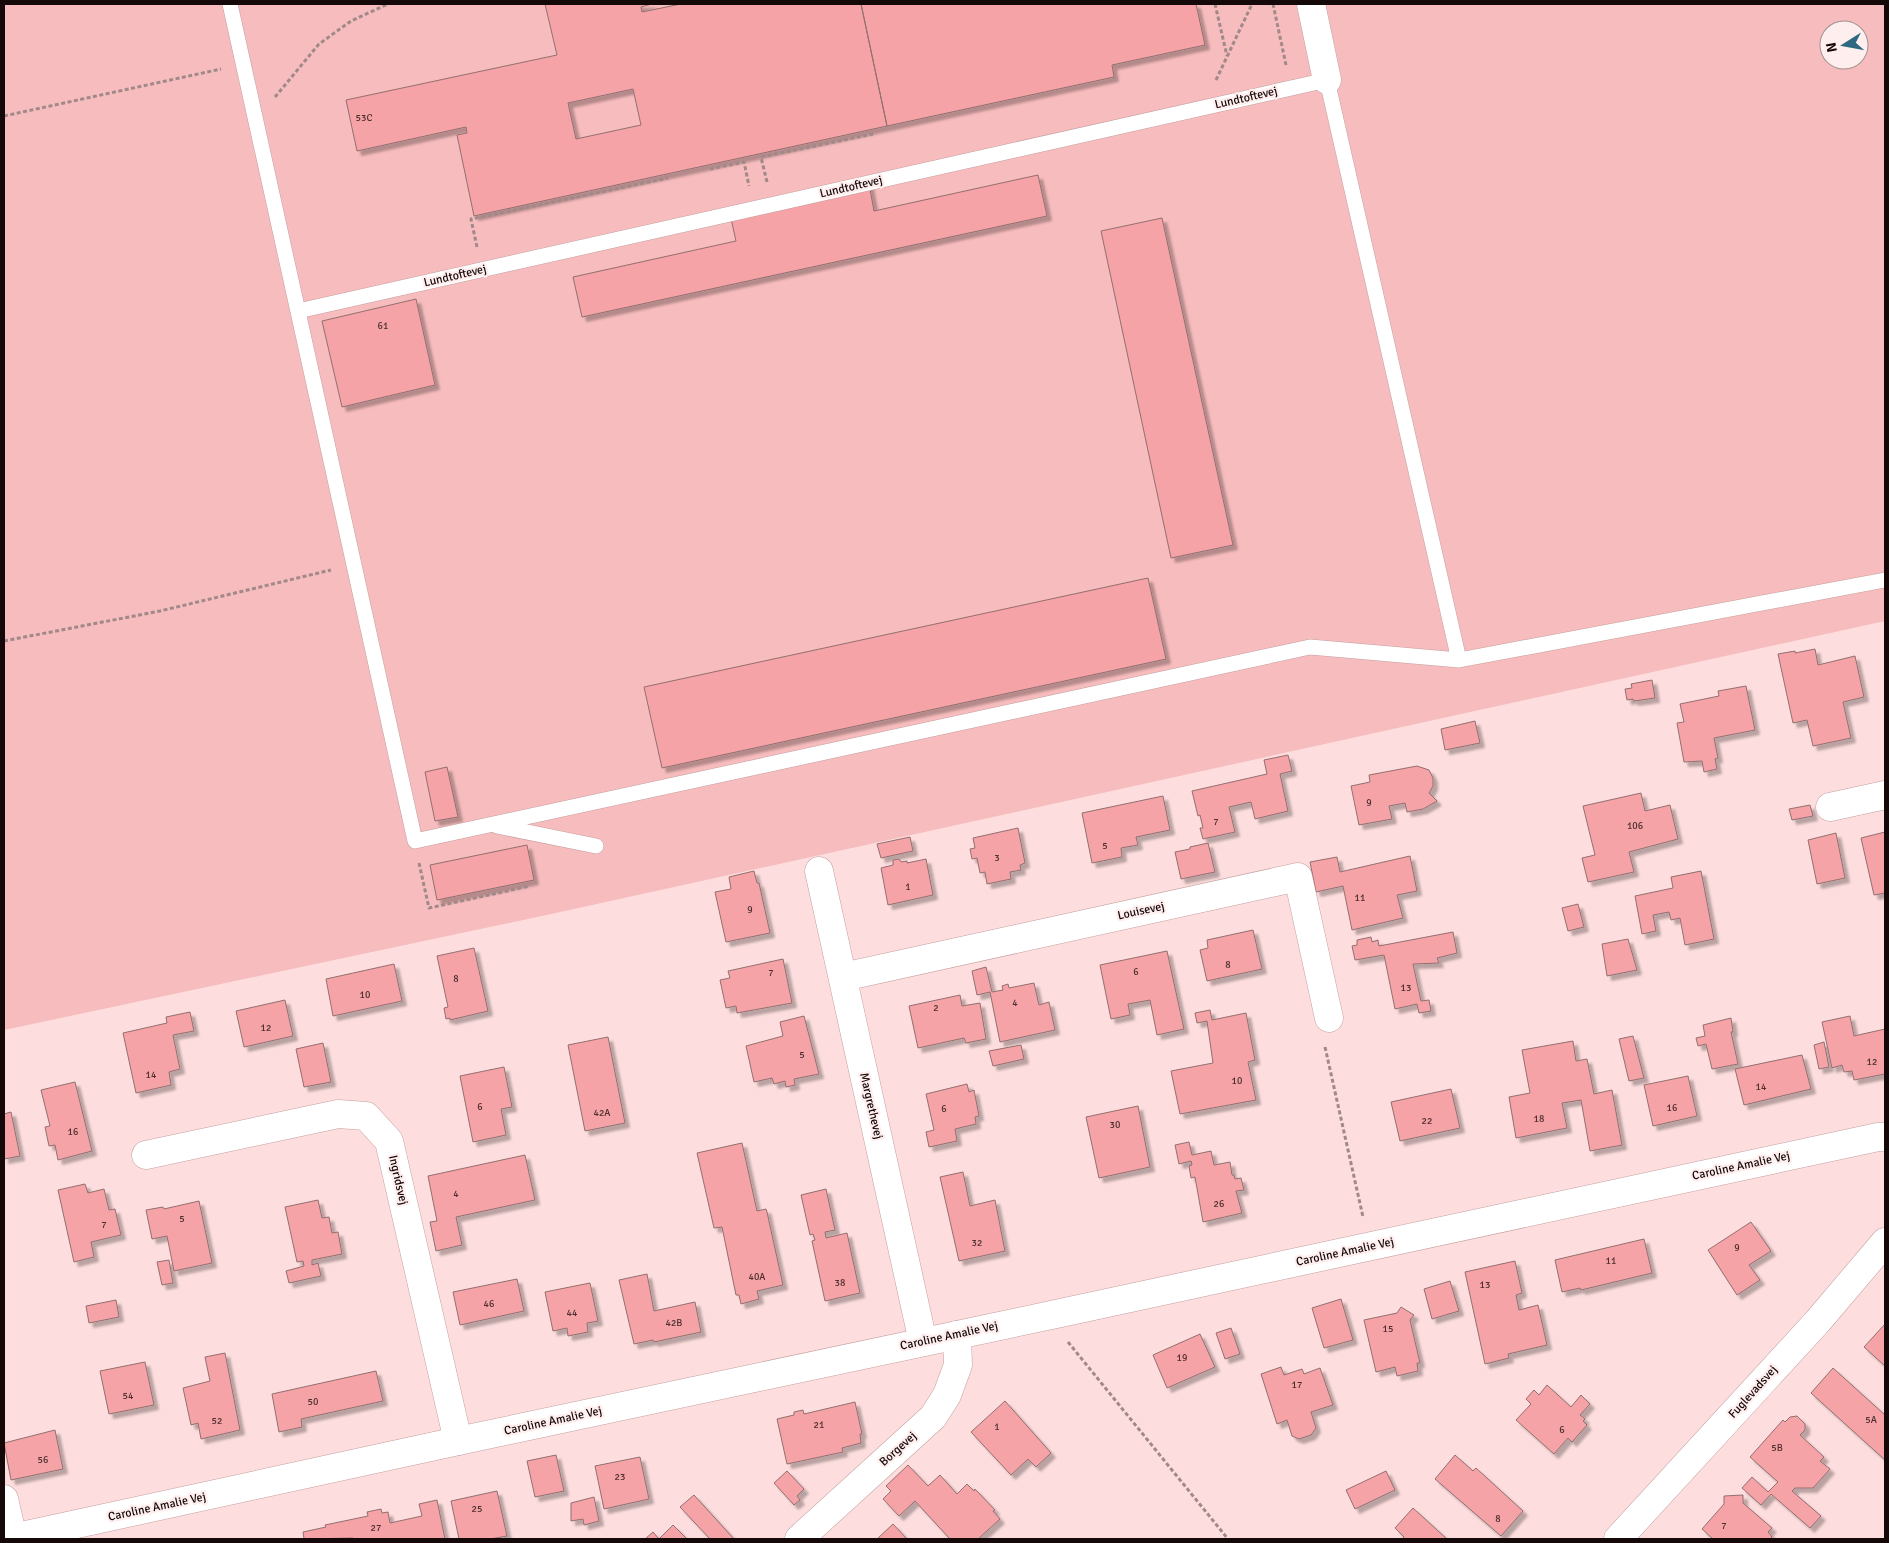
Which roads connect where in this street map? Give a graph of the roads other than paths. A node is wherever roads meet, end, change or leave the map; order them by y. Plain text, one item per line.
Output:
1 (230, 4) edge
2 (1311, 4) edge
3 (1327, 80) junction
4 (298, 311) junction
5 (1885, 580) edge
6 (1459, 660) junction
7 (1885, 795) edge
8 (1830, 807) dead end
9 (490, 824) junction
10 (596, 846) dead end
11 (819, 871) dead end
12 (843, 977) junction
13 (1329, 1018) road end
14 (1885, 1137) edge
15 (146, 1155) dead end
16 (1885, 1242) edge
17 (957, 1335) junction
18 (924, 1342) junction
19 (458, 1441) junction
20 (4, 1499) edge
21 (11, 1539) edge
22 (799, 1539) edge
23 (1618, 1539) edge

1 - 4 lane
2 - 3 street
3 - 4 lane, Lundtoftevej
3 - 6 lane
4 - 9 lane
5 - 6 lane
6 - 9 lane
7 - 8 street
9 - 10 lane
11 - 12 street, Margrethevej
12 - 13 street, Louisevej
12 - 18 street, Margrethevej
14 - 17 street, Caroline Amalie Vej
15 - 19 street, Ingridsvej
16 - 23 street, Fuglevadsvej
17 - 18 street, Caroline Amalie Vej
17 - 22 street, Borgevej
18 - 19 street, Caroline Amalie Vej
19 - 21 street, Caroline Amalie Vej
20 - 21 street, Caroline Amalie Vej

